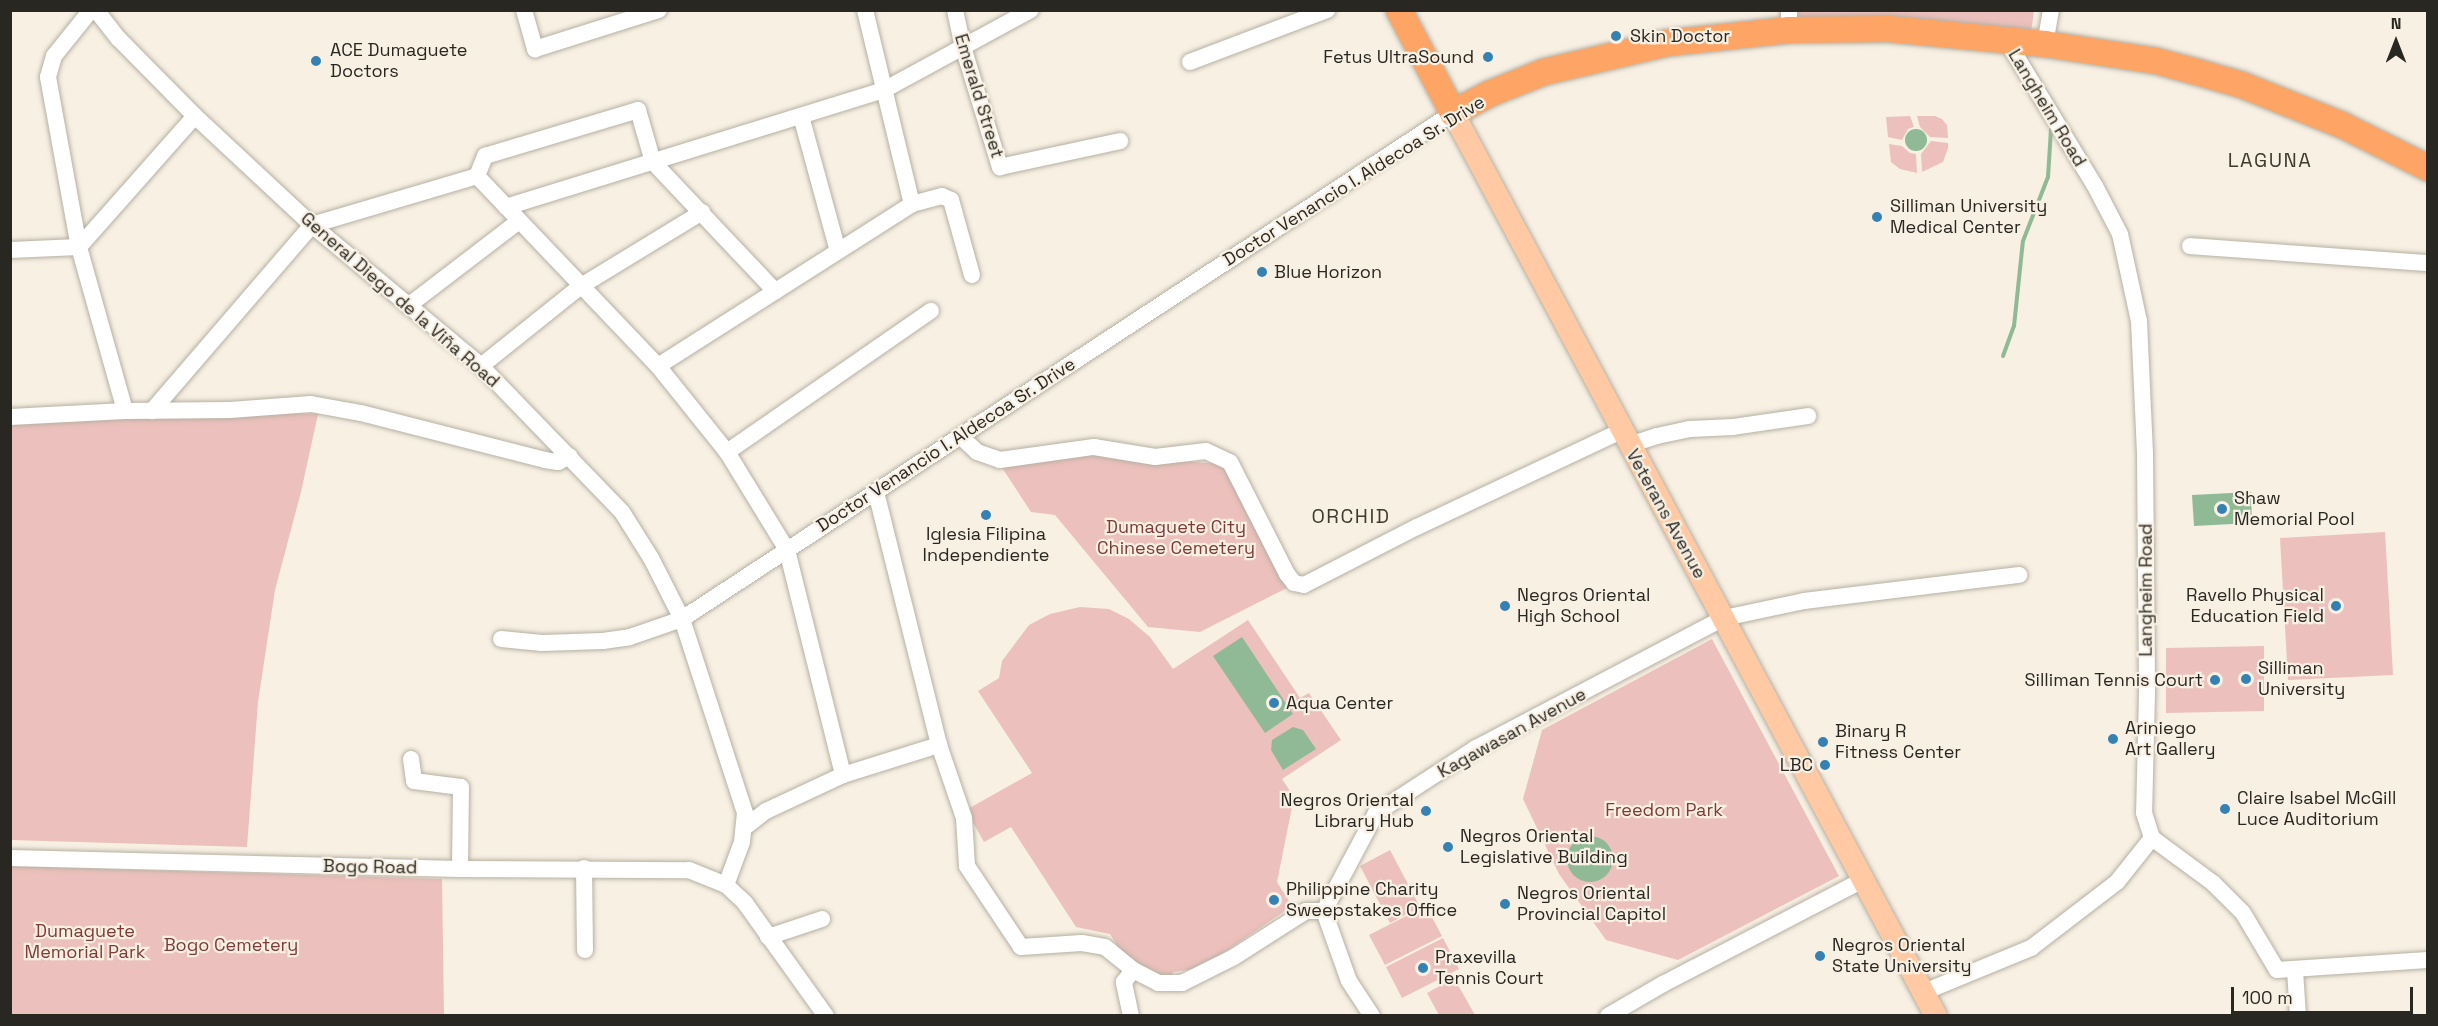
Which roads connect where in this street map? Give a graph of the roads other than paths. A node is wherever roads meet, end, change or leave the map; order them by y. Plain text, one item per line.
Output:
1 (91, 10) edge
2 (96, 10) edge
3 (524, 10) edge
4 (659, 10) edge
5 (865, 10) edge
6 (955, 10) edge
7 (1031, 10) edge
8 (1328, 10) edge
9 (1399, 10) edge
10 (2051, 10) edge
11 (1789, 20) edge
12 (2005, 38) junction
13 (2045, 44) junction
14 (963, 47) junction
15 (1190, 62) dead end
16 (884, 90) junction
17 (1453, 113) junction
18 (195, 116) junction
19 (801, 116) junction
20 (1120, 141) dead end
21 (653, 162) junction
22 (2427, 168) edge
23 (477, 176) junction
24 (912, 204) junction
25 (506, 207) junction
26 (702, 212) junction
27 (519, 221) junction
28 (312, 225) junction
29 (2190, 246) dead end
30 (79, 248) junction
31 (10, 249) edge
32 (838, 251) junction
33 (2427, 263) edge
34 (972, 275) dead end
35 (582, 286) junction
36 (776, 291) junction
37 (408, 306) junction
38 (931, 311) dead end
39 (481, 366) junction
40 (658, 366) junction
41 (125, 411) junction
42 (152, 411) junction
43 (1808, 416) dead end
44 (10, 417) edge
45 (960, 436) junction
46 (1625, 438) junction
47 (728, 452) junction
48 (570, 456) junction
49 (876, 492) junction
50 (787, 550) junction
51 (2019, 575) dead end
52 (1724, 618) junction
53 (682, 619) junction
54 (501, 639) dead end
55 (939, 745) junction
56 (411, 759) dead end
57 (843, 775) junction
58 (744, 828) junction
59 (2152, 838) junction
60 (10, 858) edge
61 (584, 868) junction
62 (460, 869) junction
63 (1863, 880) junction
64 (726, 885) junction
65 (1324, 911) junction
66 (822, 919) dead end
67 (768, 937) junction
68 (585, 950) dead end
69 (2427, 960) edge
70 (1133, 970) junction
71 (2295, 970) junction
72 (1924, 992) junction
73 (826, 1016) edge
74 (1131, 1016) edge
75 (1372, 1016) edge
76 (1608, 1016) edge
77 (1936, 1016) edge
78 (2298, 1016) edge

1 - 30 street
2 - 18 street, General Diego de la Viña Road
3 - 4 street
5 - 16 street
6 - 14 street, Emerald Street
7 - 14 street
8 - 15 street
9 - 17 highway, Veterans Avenue
10 - 13 street
11 - 12 highway, Doctor Venancio I. Aldecoa Sr. Drive
11 - 17 highway, Doctor Venancio I. Aldecoa Sr. Drive
12 - 13 highway, Doctor Venancio I. Aldecoa Sr. Drive
12 - 59 street, Langheim Road
13 - 22 highway, Doctor Venancio I. Aldecoa Sr. Drive
14 - 16 street
14 - 20 street, Emerald Street
16 - 19 street
16 - 24 street
17 - 45 street, Doctor Venancio I. Aldecoa Sr. Drive
17 - 46 main road, Veterans Avenue
18 - 28 street, General Diego de la Viña Road
18 - 30 street
19 - 21 street
19 - 32 street
21 - 23 street
21 - 25 street
21 - 26 street
23 - 25 street
23 - 28 street
24 - 32 street
24 - 34 street
25 - 27 street
26 - 35 street
26 - 36 street
27 - 35 street
27 - 37 street
28 - 37 street, General Diego de la Viña Road
28 - 42 street
29 - 33 street
30 - 31 street
30 - 41 street
32 - 36 street
35 - 39 street
35 - 40 street
36 - 40 street
37 - 39 street, General Diego de la Viña Road
38 - 47 street
39 - 48 street, General Diego de la Viña Road
40 - 47 street
41 - 42 street
41 - 44 street
42 - 48 street
43 - 46 street
45 - 46 street
45 - 49 street, Doctor Venancio I. Aldecoa Sr. Drive
46 - 52 main road, Veterans Avenue
47 - 50 street
48 - 53 street, General Diego de la Viña Road
49 - 50 street, Doctor Venancio I. Aldecoa Sr. Drive
49 - 55 street
50 - 53 street, Doctor Venancio I. Aldecoa Sr. Drive
50 - 57 street
51 - 52 street, Kagawasan Avenue
52 - 63 main road, Veterans Avenue
52 - 65 street, Kagawasan Avenue
53 - 54 street, Doctor Venancio I. Aldecoa Sr. Drive
53 - 58 street, General Diego de la Viña Road
55 - 57 street
55 - 70 street
56 - 62 street
57 - 58 street
58 - 64 street, General Diego de la Viña Road
59 - 71 street
59 - 72 street
60 - 62 street, Bogo Road
61 - 62 street, Bogo Road
61 - 64 street, Bogo Road
61 - 68 street
63 - 72 main road, Veterans Avenue
63 - 76 street
64 - 67 street
65 - 70 street
65 - 75 street
66 - 67 street
67 - 73 street
69 - 71 street
70 - 74 street
71 - 78 street
72 - 77 main road, Veterans Avenue

